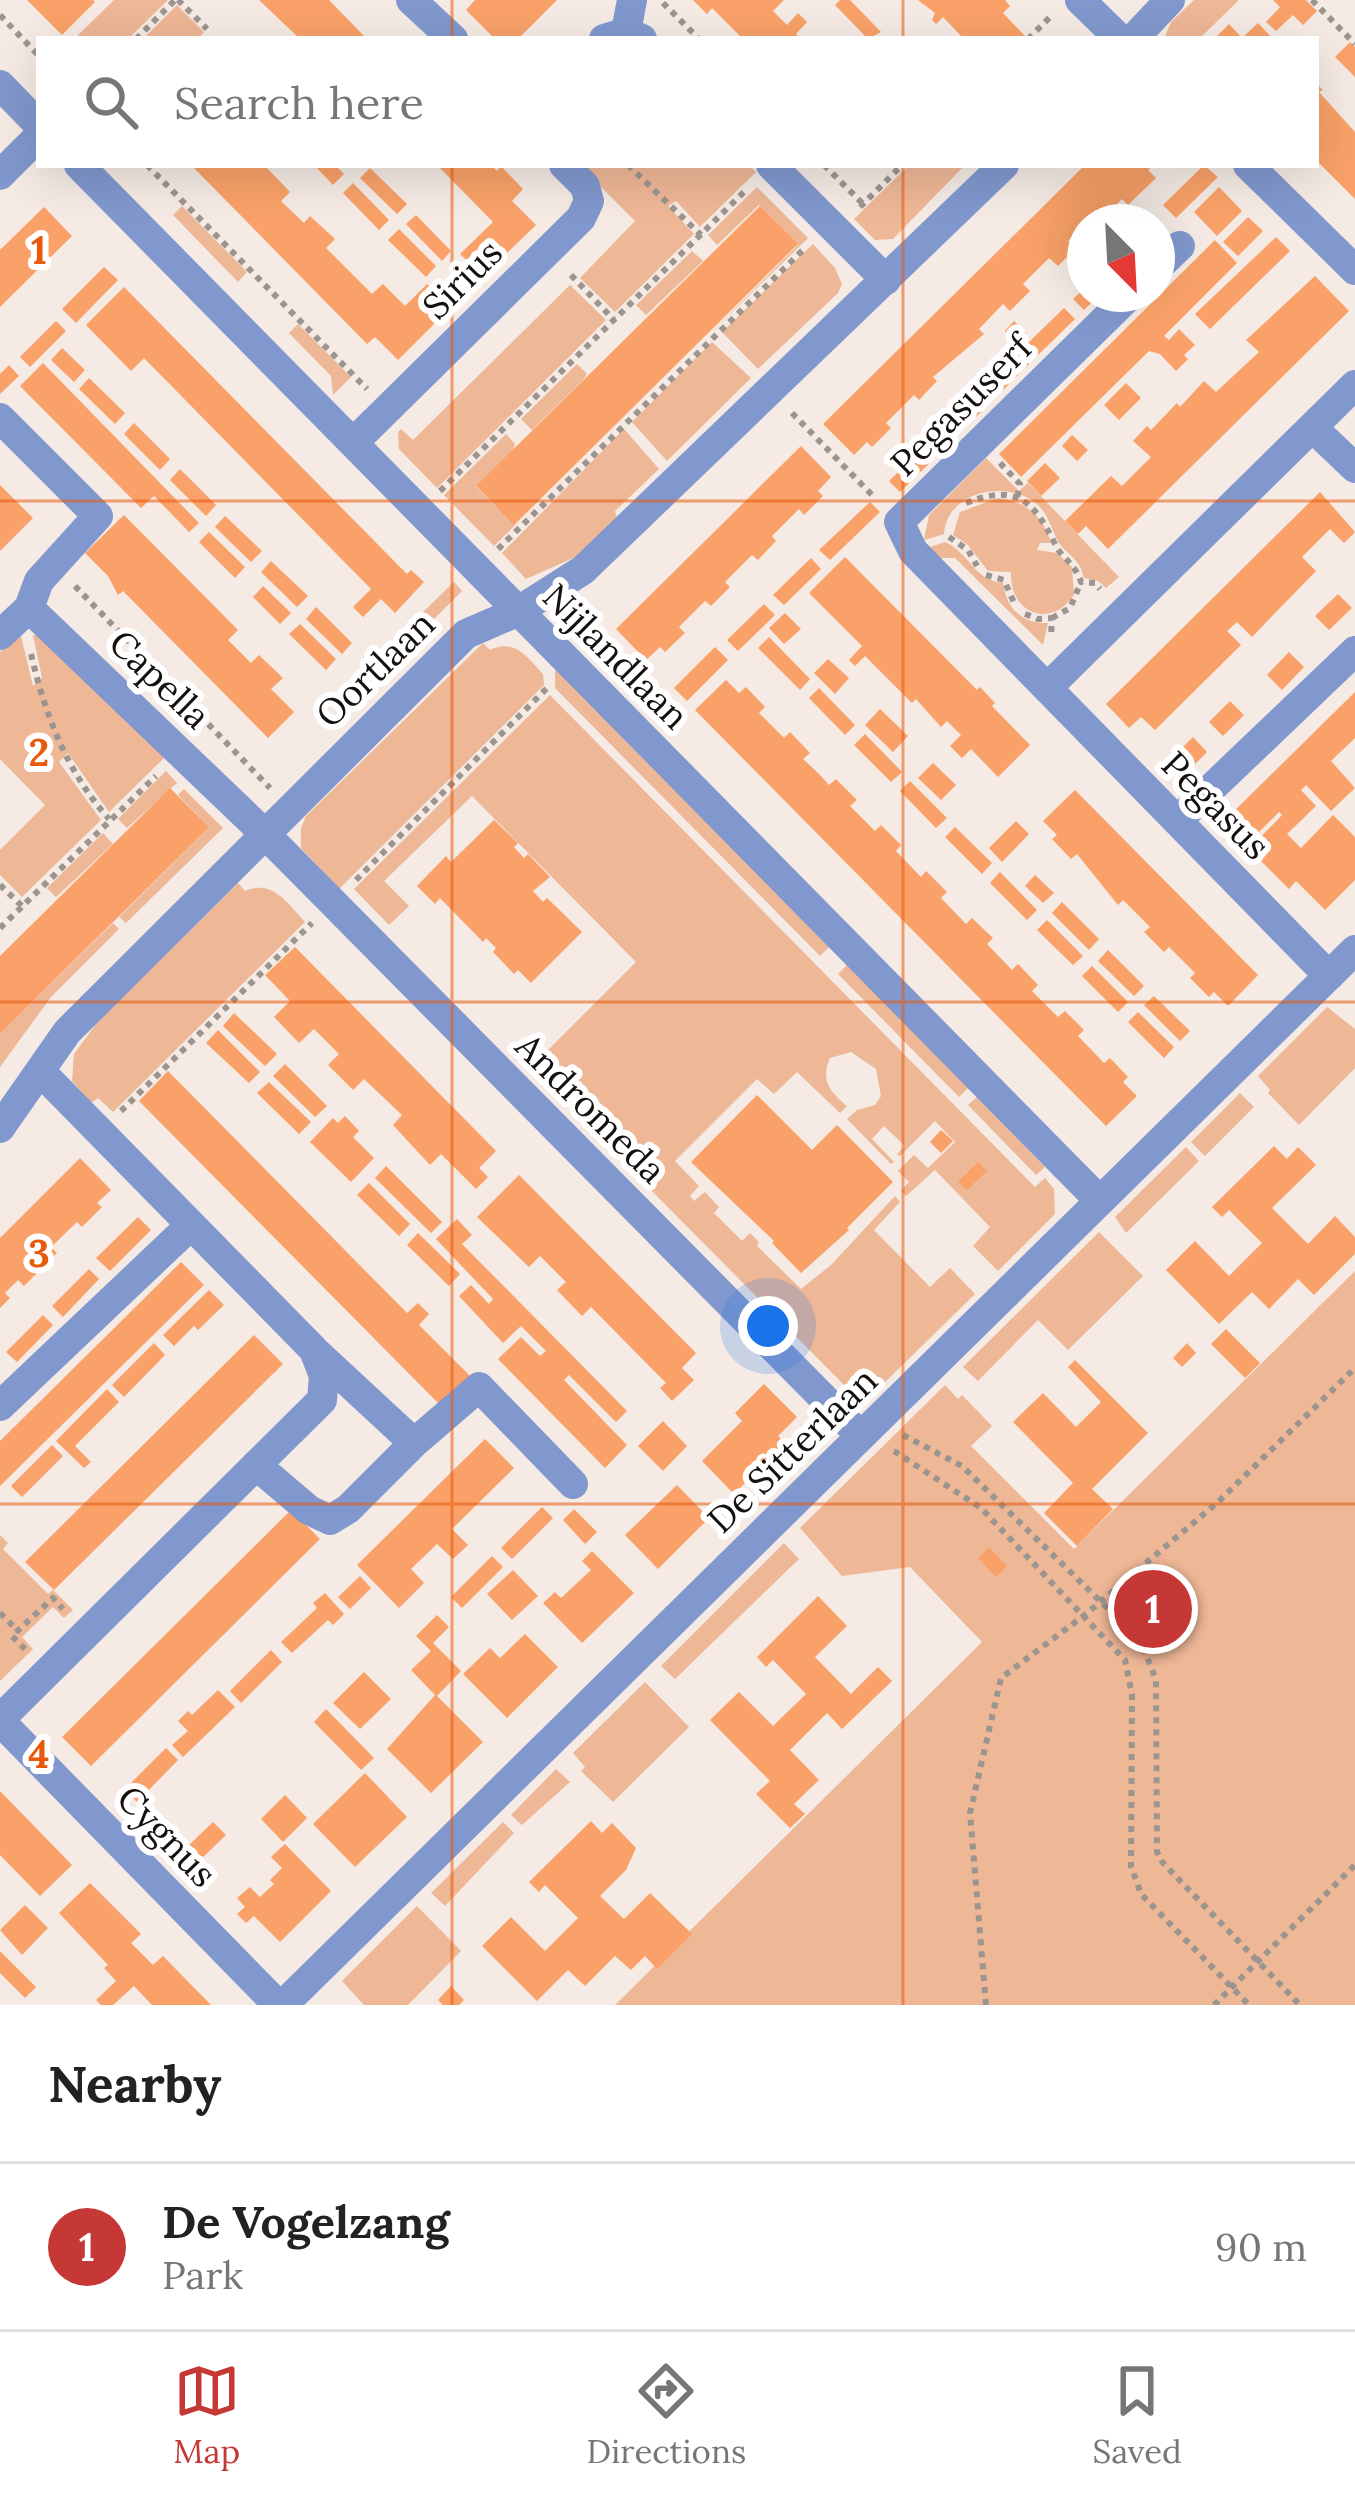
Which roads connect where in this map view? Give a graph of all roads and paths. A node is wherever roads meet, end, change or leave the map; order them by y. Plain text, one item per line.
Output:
1 (177, 0) edge
2 (411, 0) edge
3 (632, 0) edge
4 (660, 0) edge
5 (1171, 0) edge
6 (1312, 0) edge
7 (1067, 6) edge
8 (0, 16) edge
9 (207, 29) dead end
10 (139, 36) edge
11 (450, 36) edge
12 (624, 36) edge
13 (696, 36) edge
14 (1032, 36) edge
15 (1115, 36) edge
16 (1135, 36) edge
17 (1355, 44) edge
18 (36, 53) edge
19 (0, 85) edge
20 (36, 122) edge
21 (36, 139) edge
22 (82, 168) edge
23 (150, 168) edge
24 (567, 168) edge
25 (631, 168) edge
26 (768, 168) edge
27 (774, 168) edge
28 (827, 168) edge
29 (899, 168) edge
30 (1001, 168) edge
31 (1251, 168) edge
32 (0, 175) edge
33 (863, 204) junction
34 (833, 227) junction
35 (701, 235) junction
36 (1180, 246) dead end
37 (546, 250) junction
38 (1175, 251) edge
39 (1355, 270) edge
40 (886, 280) junction
41 (1112, 312) edge
42 (614, 320) junction
43 (1355, 385) edge
44 (770, 390) junction
45 (387, 409) junction
46 (0, 418) edge
47 (1312, 428) junction
48 (355, 441) junction
49 (1355, 468) edge
50 (957, 510) dead end
51 (421, 511) junction
52 (898, 522) junction
53 (950, 523) dead end
54 (949, 536) dead end
55 (54, 565) junction
56 (477, 570) junction
57 (1081, 582) junction
58 (517, 612) junction
59 (1124, 613) junction
60 (1052, 618) dead end
61 (17, 620) edge
62 (1355, 651) edge
63 (1047, 688) junction
64 (180, 753) junction
65 (290, 808) junction
66 (110, 820) junction
67 (1177, 820) junction
68 (265, 834) junction
69 (0, 885) edge
70 (22, 906) junction
71 (0, 928) edge
72 (1355, 950) edge
73 (1330, 976) junction
74 (40, 1071) junction
75 (0, 1128) edge
76 (1100, 1201) junction
77 (191, 1225) junction
78 (314, 1350) junction
79 (1355, 1368) edge
80 (0, 1406) edge
81 (870, 1428) junction
82 (414, 1443) junction
83 (256, 1465) junction
84 (573, 1484) dead end
85 (1102, 1600) junction
86 (0, 1613) edge
87 (1085, 1614) junction
88 (18, 1631) dead end
89 (0, 1720) edge
90 (1355, 1865) edge
91 (1257, 1963) junction
92 (1232, 1988) junction
93 (281, 2005) edge
94 (986, 2005) edge
95 (1214, 2005) edge
96 (1249, 2005) edge
97 (1300, 2005) edge

1 - 9 path
1 - 10 path
2 - 11 street
3 - 12 street
4 - 13 path
5 - 16 street
6 - 17 path
7 - 14 path
7 - 15 street
8 - 18 path
19 - 20 street
21 - 32 street
22 - 48 street, Nijlandlaan
23 - 45 path
24 - 37 street, Sirius
25 - 35 path
26 - 35 path
27 - 34 street
28 - 33 path
29 - 33 path
30 - 40 street, Oortlaan
31 - 39 street
33 - 34 path
34 - 40 street
34 - 56 path
35 - 42 path
36 - 38 street
37 - 42 path
37 - 45 street, Sirius
40 - 44 street, Oortlaan
41 - 52 street, Pegasuserf
42 - 51 path
43 - 47 street
44 - 52 path
44 - 58 street, Oortlaan
45 - 48 street, Sirius
46 - 55 street
47 - 49 street
47 - 59 street
48 - 51 street, Nijlandlaan
50 - 57 path
51 - 56 street, Nijlandlaan
52 - 63 street, Pegasus
53 - 54 path
55 - 61 street
55 - 65 path
56 - 58 street, Nijlandlaan
57 - 59 path
57 - 60 path
58 - 65 street, Oortlaan
58 - 76 street, Nijlandlaan
59 - 63 street
61 - 64 street, Capella
61 - 66 path
62 - 67 street
63 - 67 street, Pegasus
64 - 66 path
64 - 68 street, Capella
65 - 68 street, Oortlaan
66 - 70 path
67 - 73 street, Pegasus
68 - 74 street, Oortlaan
68 - 81 street, Andromeda
69 - 70 path
70 - 71 path
72 - 73 street, De Sitterlaan
73 - 76 street, De Sitterlaan
74 - 75 street, Oortlaan
74 - 77 street
76 - 81 street, De Sitterlaan
77 - 78 street
77 - 80 street
78 - 82 street
78 - 83 street, Cygnus
79 - 85 path
81 - 85 path
81 - 87 path
81 - 93 street, De Sitterlaan
82 - 83 street
82 - 84 street
83 - 89 street, Cygnus
85 - 87 path
85 - 91 path
86 - 88 path
87 - 92 path
87 - 94 path
89 - 93 street, Cygnus
90 - 91 path
91 - 92 path
91 - 97 path
92 - 95 path
92 - 96 path

